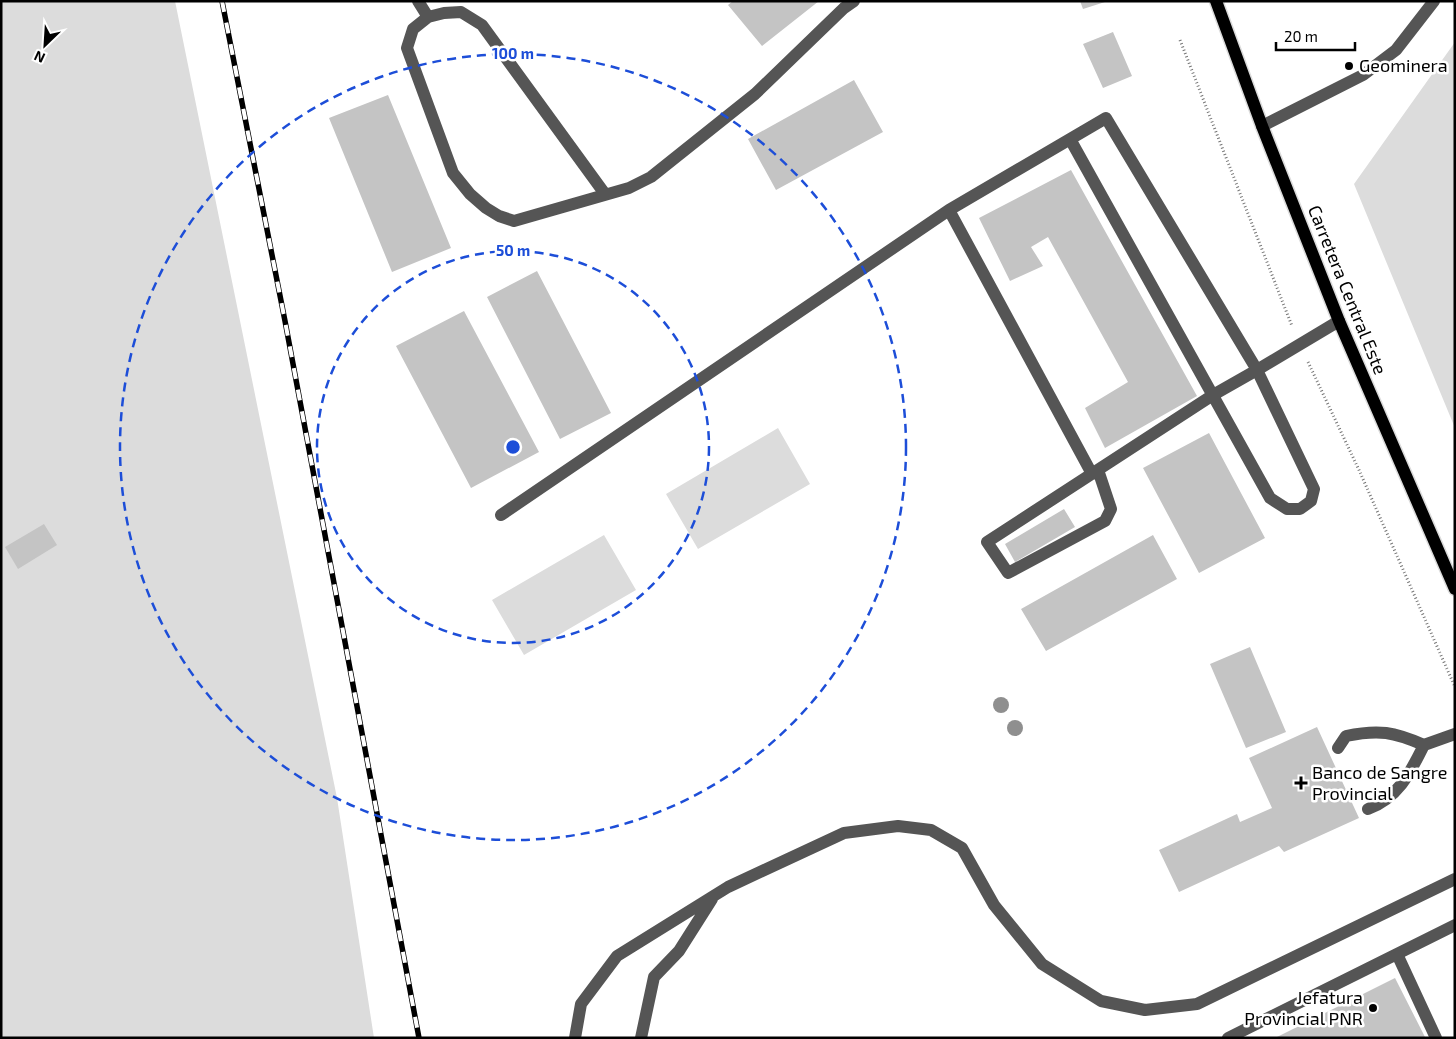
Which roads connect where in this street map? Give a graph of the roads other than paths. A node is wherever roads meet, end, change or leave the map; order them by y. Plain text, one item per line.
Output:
1 (418, 1) edge
2 (854, 1) edge
3 (1216, 1) edge
4 (1434, 1) edge
5 (428, 17) junction
6 (1262, 126) junction
7 (1070, 139) junction
8 (605, 194) junction
9 (949, 210) junction
10 (1339, 320) junction
11 (1256, 370) junction
12 (1213, 395) junction
13 (1095, 472) junction
14 (501, 515) dead end
15 (1455, 589) edge
16 (1455, 734) edge
17 (1424, 745) junction
18 (1338, 748) dead end
19 (1368, 809) dead end
20 (1455, 879) edge
21 (714, 896) junction
22 (1455, 925) edge
23 (1397, 954) junction
24 (575, 1038) edge
25 (641, 1038) edge
26 (1228, 1038) edge
27 (1436, 1038) edge

1 - 5 lane
2 - 8 lane
3 - 6 main road, Carretera Central Este
4 - 6 lane
5 - 8 lane
5 - 8 lane
6 - 10 main road, Carretera Central Este
7 - 9 lane
7 - 11 lane
7 - 12 lane
9 - 13 lane
9 - 14 lane
10 - 11 lane
10 - 15 main road, Carretera Central Este
11 - 12 lane
11 - 12 lane
12 - 13 lane
13 - 13 lane
16 - 17 lane
17 - 18 lane
17 - 19 lane
20 - 21 lane
21 - 24 lane
21 - 25 lane
22 - 23 lane
23 - 26 lane
23 - 27 lane

